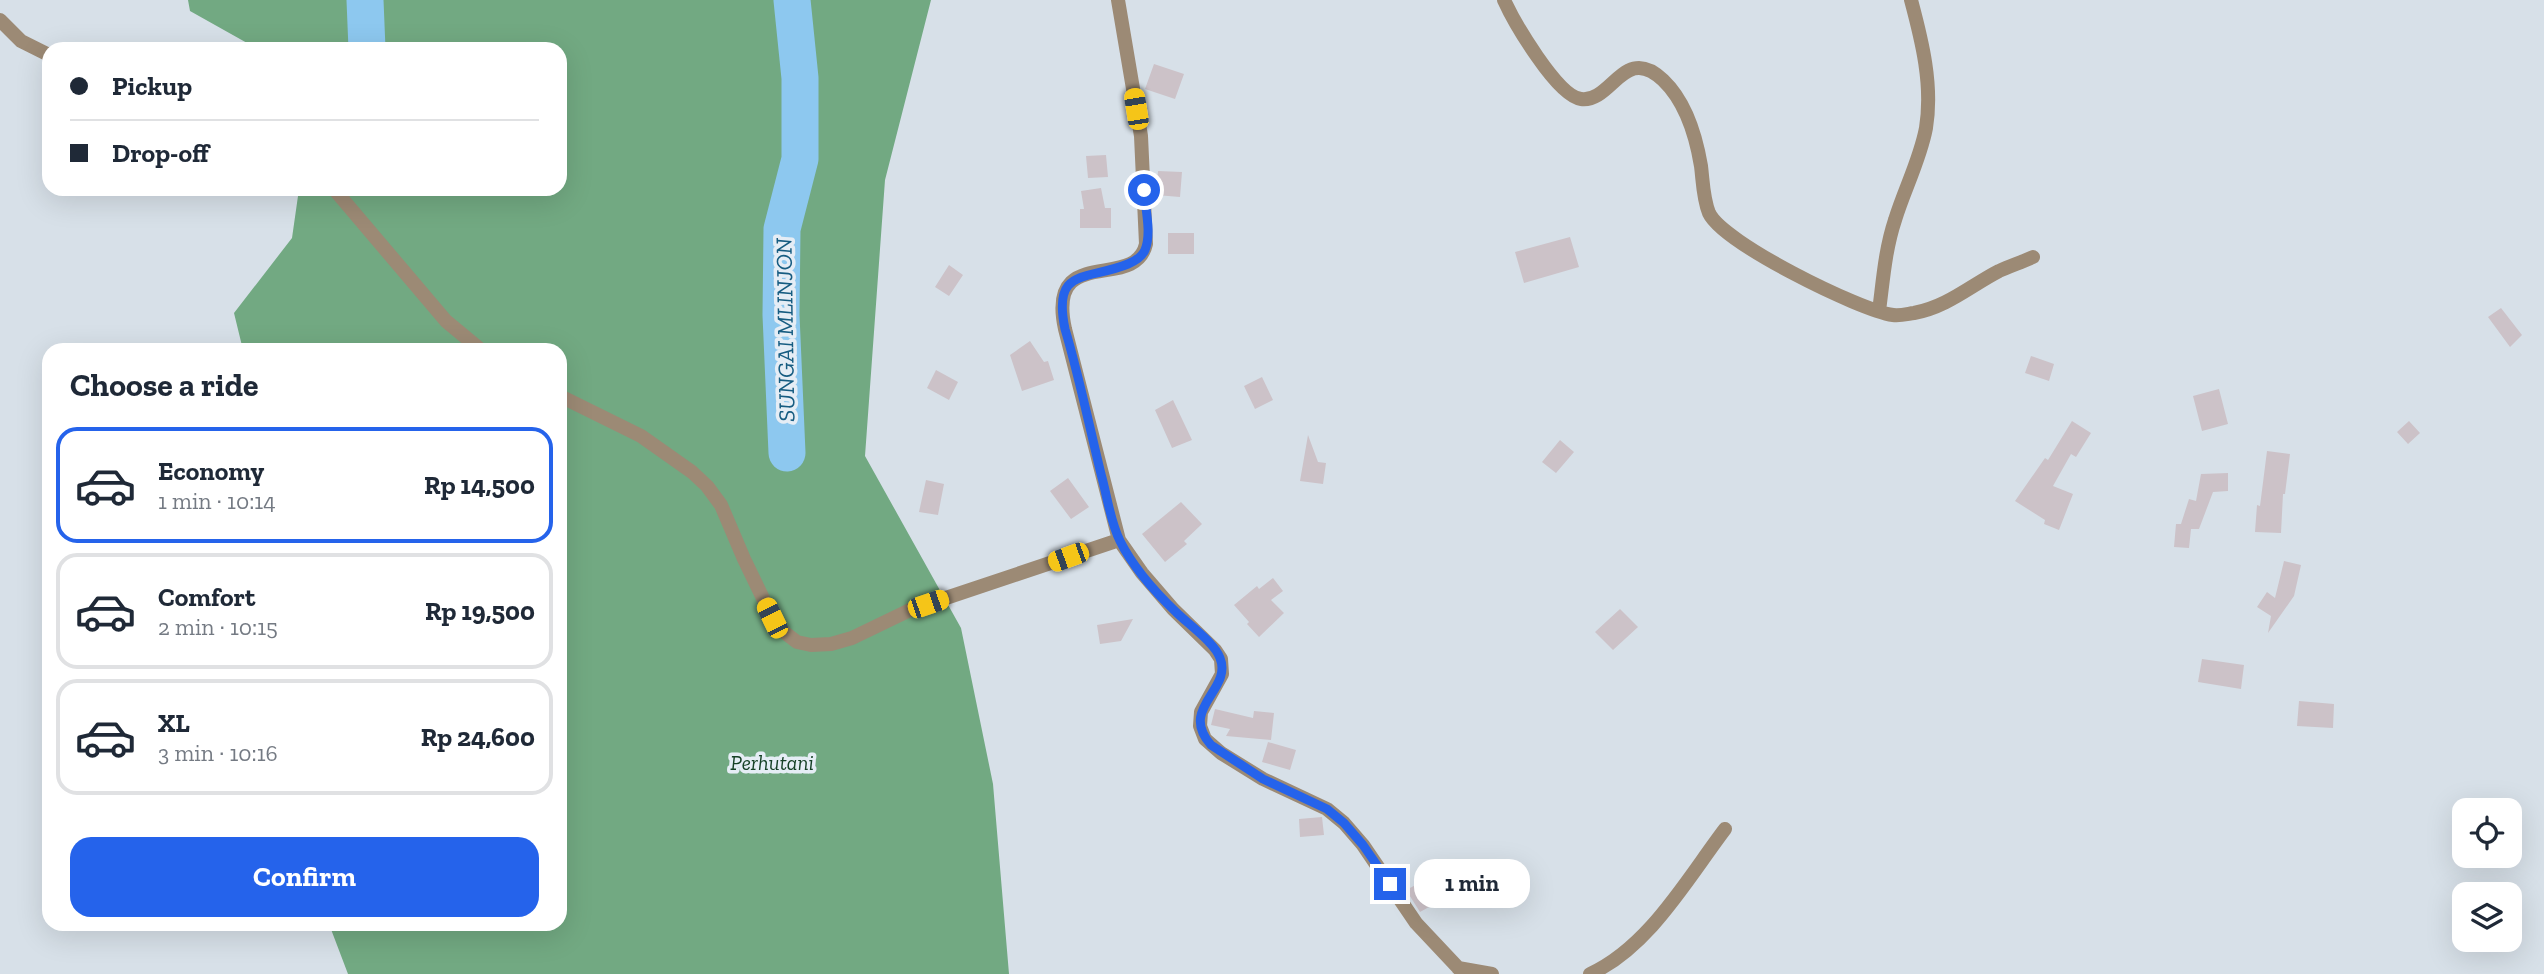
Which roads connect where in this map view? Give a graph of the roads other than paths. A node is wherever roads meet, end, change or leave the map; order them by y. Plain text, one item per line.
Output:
1 (1118, 0) edge
2 (1504, 0) edge
3 (1911, 0) edge
4 (0, 20) edge
5 (42, 52) edge
6 (340, 196) edge
7 (2033, 257) dead end
8 (1879, 311) junction
9 (473, 343) edge
10 (567, 399) edge
11 (1119, 540) junction
12 (1725, 829) dead end
13 (1461, 971) edge
14 (1492, 974) edge
15 (1590, 974) edge

1 - 11 street
2 - 8 street
3 - 8 street
4 - 5 street
6 - 9 street
7 - 8 street
10 - 11 street
11 - 13 street
12 - 15 street
13 - 14 street

